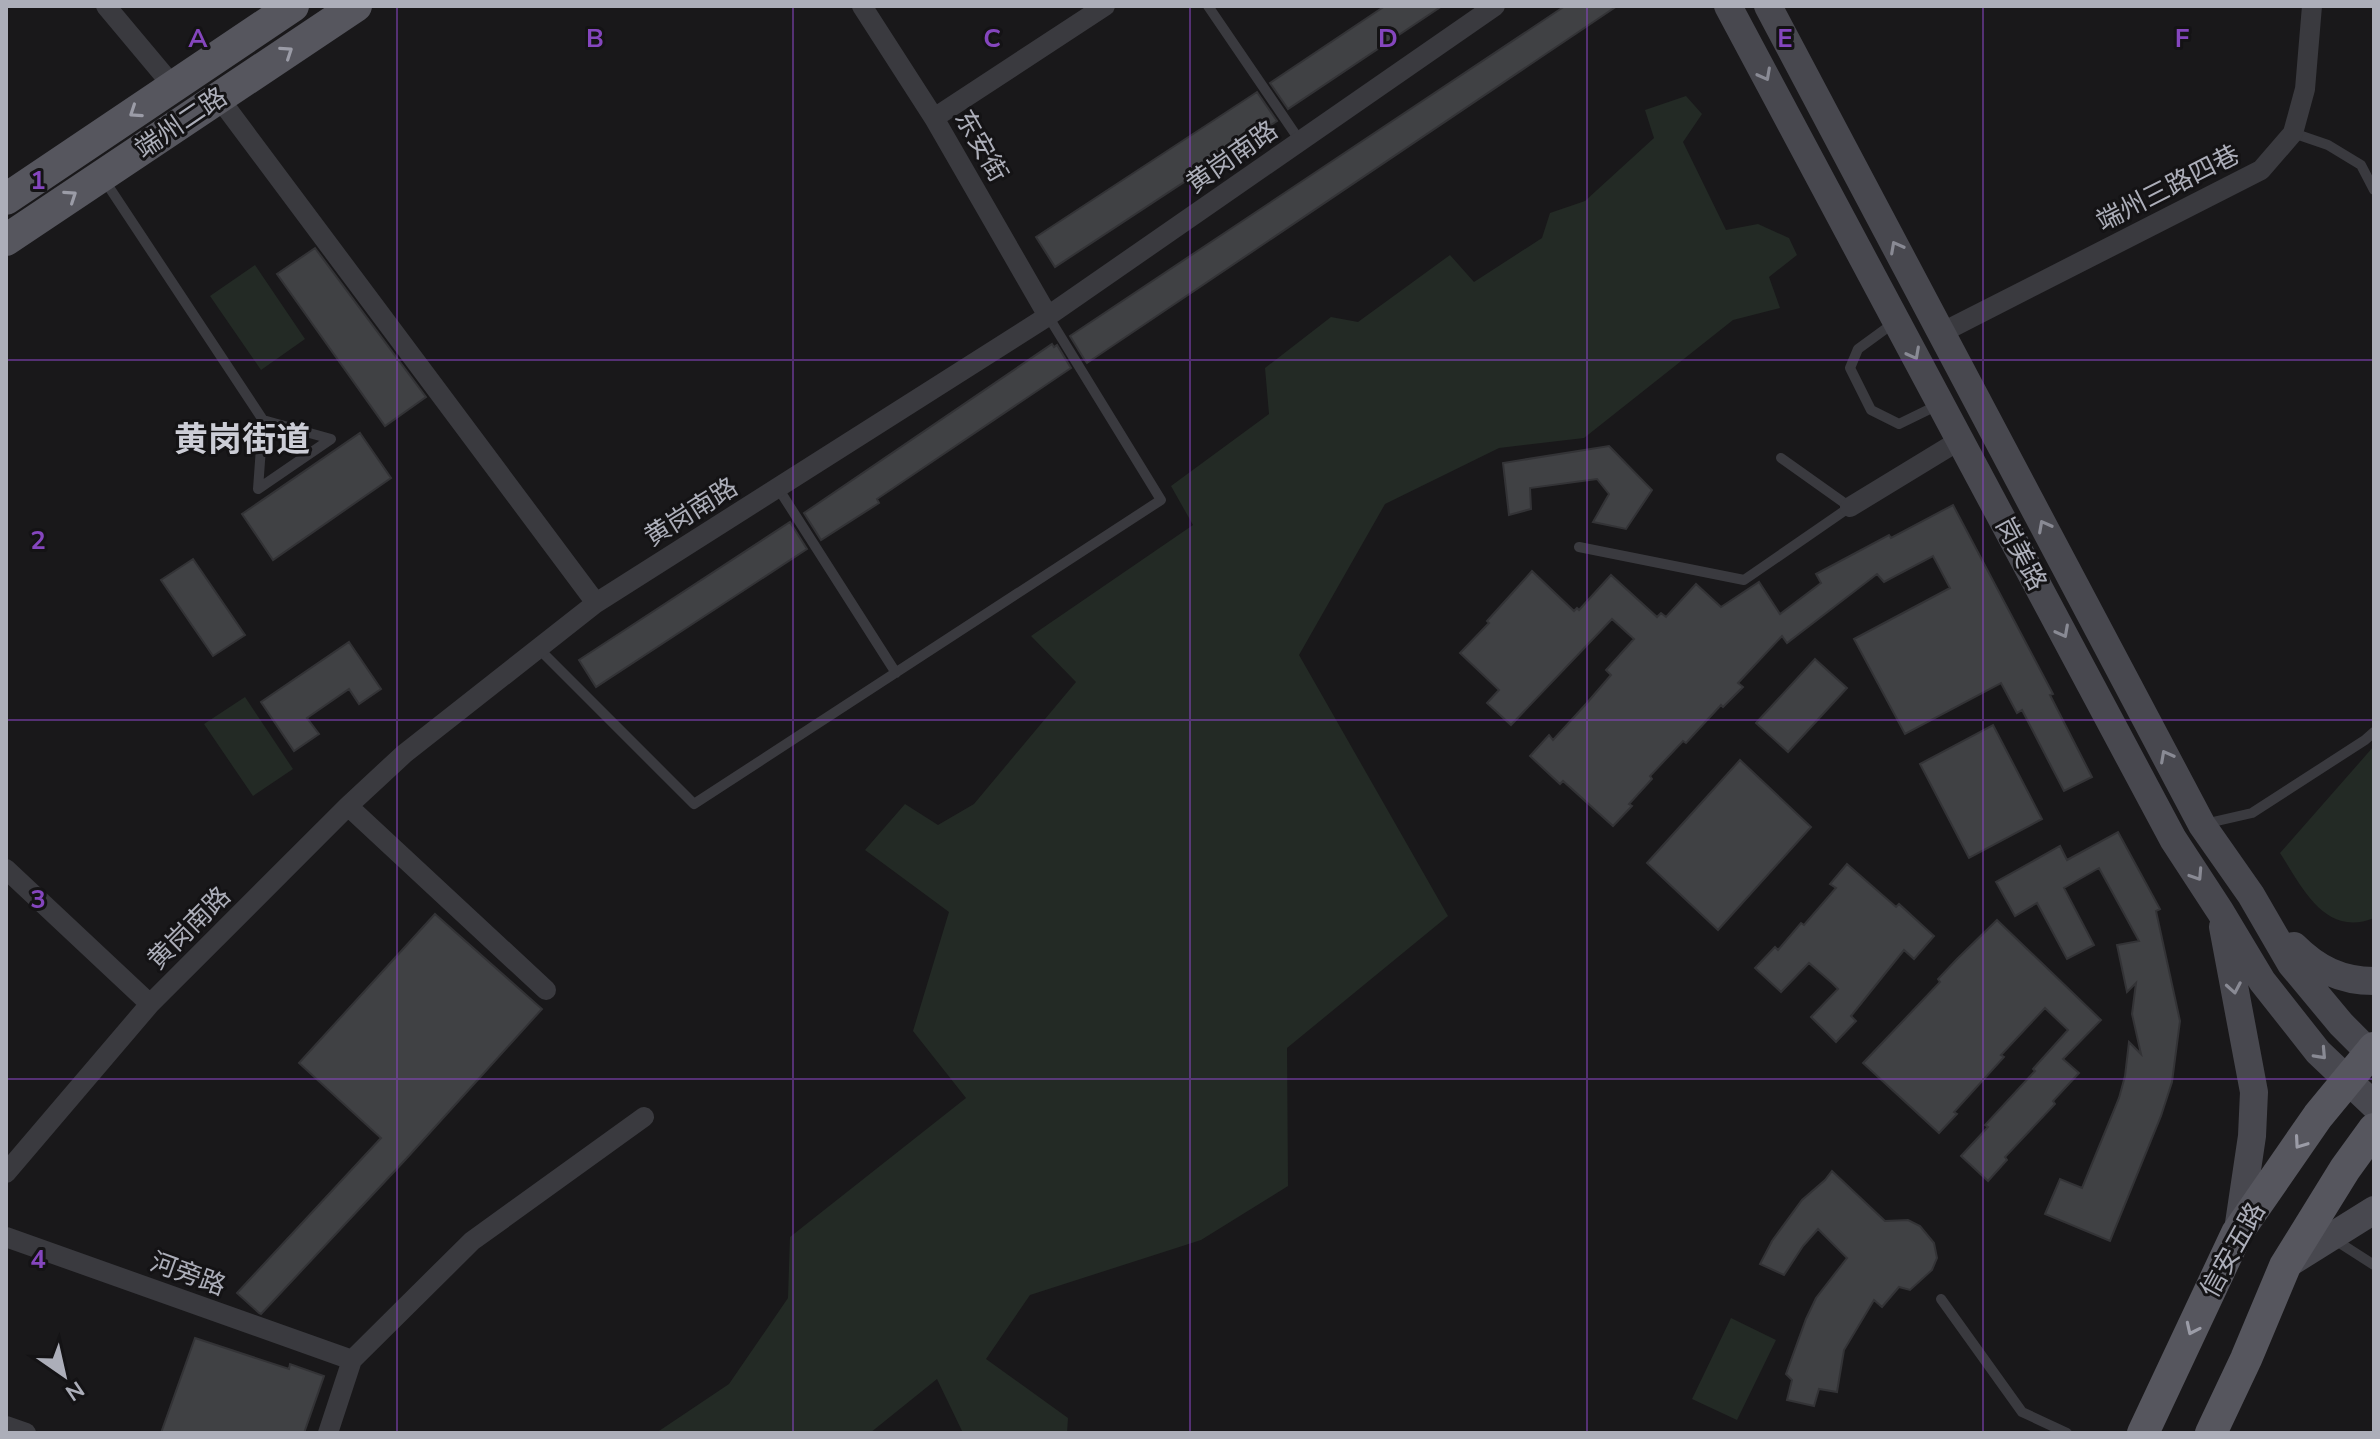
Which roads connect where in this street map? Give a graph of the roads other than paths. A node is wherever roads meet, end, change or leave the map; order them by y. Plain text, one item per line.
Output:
1 (106, 6) edge
2 (356, 6) edge
3 (862, 6) edge
4 (1105, 6) edge
5 (1208, 6) edge
6 (1495, 6) edge
7 (1728, 6) edge
8 (1768, 6) edge
9 (2312, 6) edge
10 (289, 7) edge
11 (173, 86) junction
12 (219, 98) junction
13 (934, 118) junction
14 (2293, 133) junction
15 (1300, 141) junction
16 (102, 176) junction
17 (2374, 190) edge
18 (6, 199) edge
19 (6, 240) edge
20 (1048, 316) junction
21 (1896, 320) junction
22 (1941, 333) junction
23 (1941, 404) junction
24 (263, 420) junction
25 (1960, 440) junction
26 (1781, 458) dead end
27 (778, 488) junction
28 (1850, 507) junction
29 (1579, 547) dead end
30 (596, 603) junction
31 (538, 648) junction
32 (896, 673) junction
33 (2374, 732) edge
34 (348, 806) junction
35 (2202, 825) junction
36 (6, 869) edge
37 (2251, 895) junction
38 (2220, 911) junction
39 (2291, 964) junction
40 (2262, 981) junction
41 (2374, 981) edge
42 (546, 990) dead end
43 (150, 1004) junction
44 (2372, 1053) edge
45 (2347, 1080) junction
46 (2374, 1105) edge
47 (644, 1117) dead end
48 (2374, 1129) edge
49 (6, 1173) edge
50 (2374, 1210) edge
51 (2237, 1233) junction
52 (6, 1237) edge
53 (2330, 1237) junction
54 (2374, 1265) edge
55 (2285, 1266) junction
56 (1941, 1299) dead end
57 (352, 1360) junction
58 (6, 1426) edge
59 (26, 1433) edge
60 (328, 1433) edge
61 (2067, 1433) edge
62 (2143, 1433) edge
63 (2211, 1433) edge

1 - 11 street
12 -> 2 main road, 端州二路
3 - 13 street, 东安街
4 - 13 street
5 - 15 lane
6 - 15 street, 黄岗南路
7 -> 21 main road, 岗美路
22 -> 8 main road, 岗美路
9 - 14 street, 端州三路四巷
10 - 11 main road, 端州二路
11 -> 18 main road, 端州二路
12 - 16 main road, 端州二路
12 - 30 street
13 - 20 street, 东安街
14 - 17 lane
14 - 22 street, 端州三路四巷
15 - 20 street, 黄岗南路
19 -> 16 main road, 端州二路
16 - 24 lane
20 - 27 street, 黄岗南路
20 - 32 lane
21 -> 23 main road, 岗美路
21 - 23 lane
35 -> 22 main road, 岗美路
23 - 25 main road, 岗美路
24 - 24 lane
25 - 28 street
25 -> 38 main road, 岗美路
26 - 28 lane
27 - 30 street, 黄岗南路
27 - 32 lane
28 - 29 lane
30 - 31 street, 黄岗南路
31 - 32 lane
31 - 34 street, 黄岗南路
33 - 35 lane
34 - 42 street
34 - 43 street, 黄岗南路
35 - 37 main road, 岗美路
36 - 43 street
37 - 39 main road, 岗美路
37 - 41 main road
38 - 40 main road, 岗美路
38 -> 51 main road
39 - 40 main road
39 - 44 main road, 岗美路
40 -> 45 main road, 岗美路
43 - 49 street, 黄岗南路
44 - 45 main road, 信安五路
45 - 46 main road, 岗美路
45 -> 51 main road, 信安五路
47 - 57 street
48 - 55 main road, 信安五路
50 - 53 main road
51 -> 62 main road, 信安五路
52 - 57 street, 河旁路
53 - 54 lane
53 - 55 main road
55 - 63 main road, 信安五路
56 - 61 lane
57 - 60 street
58 - 59 street

